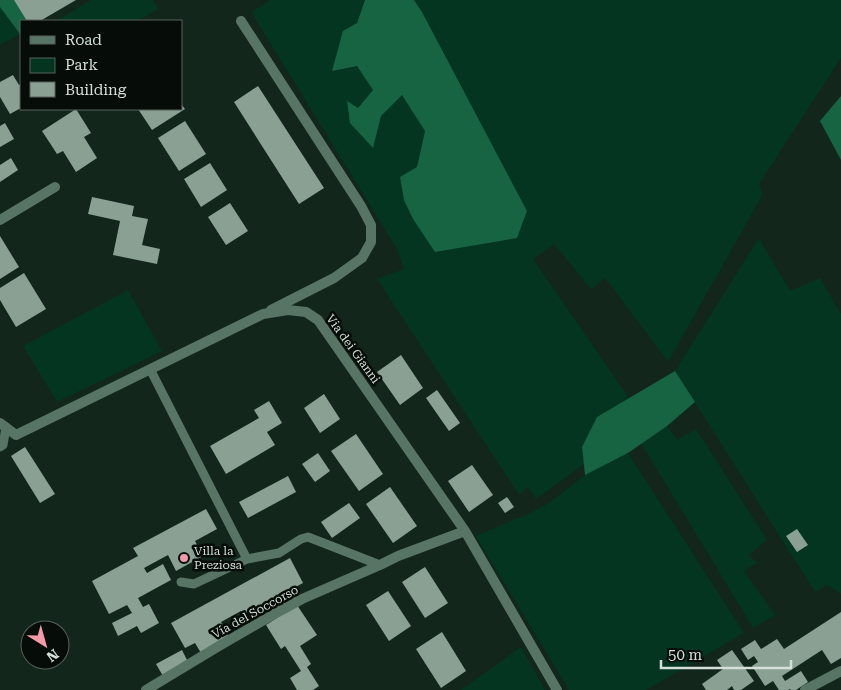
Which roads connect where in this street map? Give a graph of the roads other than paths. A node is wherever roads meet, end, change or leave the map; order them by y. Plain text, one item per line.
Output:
1 (242, 21) dead end
2 (55, 187) dead end
3 (0, 220) edge
4 (263, 314) junction
5 (150, 369) junction
6 (3, 425) edge
7 (0, 447) edge
8 (465, 531) junction
9 (247, 559) junction
10 (380, 565) junction
11 (181, 582) dead end
12 (841, 671) edge
13 (146, 690) edge
14 (557, 690) edge
15 (805, 690) edge

1 - 4 street
2 - 3 street
4 - 5 street, Via dei Gianni
4 - 8 street, Via dei Gianni
5 - 6 street, Via dei Gianni
5 - 9 lane
6 - 7 lane
8 - 10 street, Via del Soccorso
8 - 14 street, Via dei Gianni
9 - 10 lane
9 - 11 lane
10 - 13 street, Via del Soccorso
12 - 15 street

